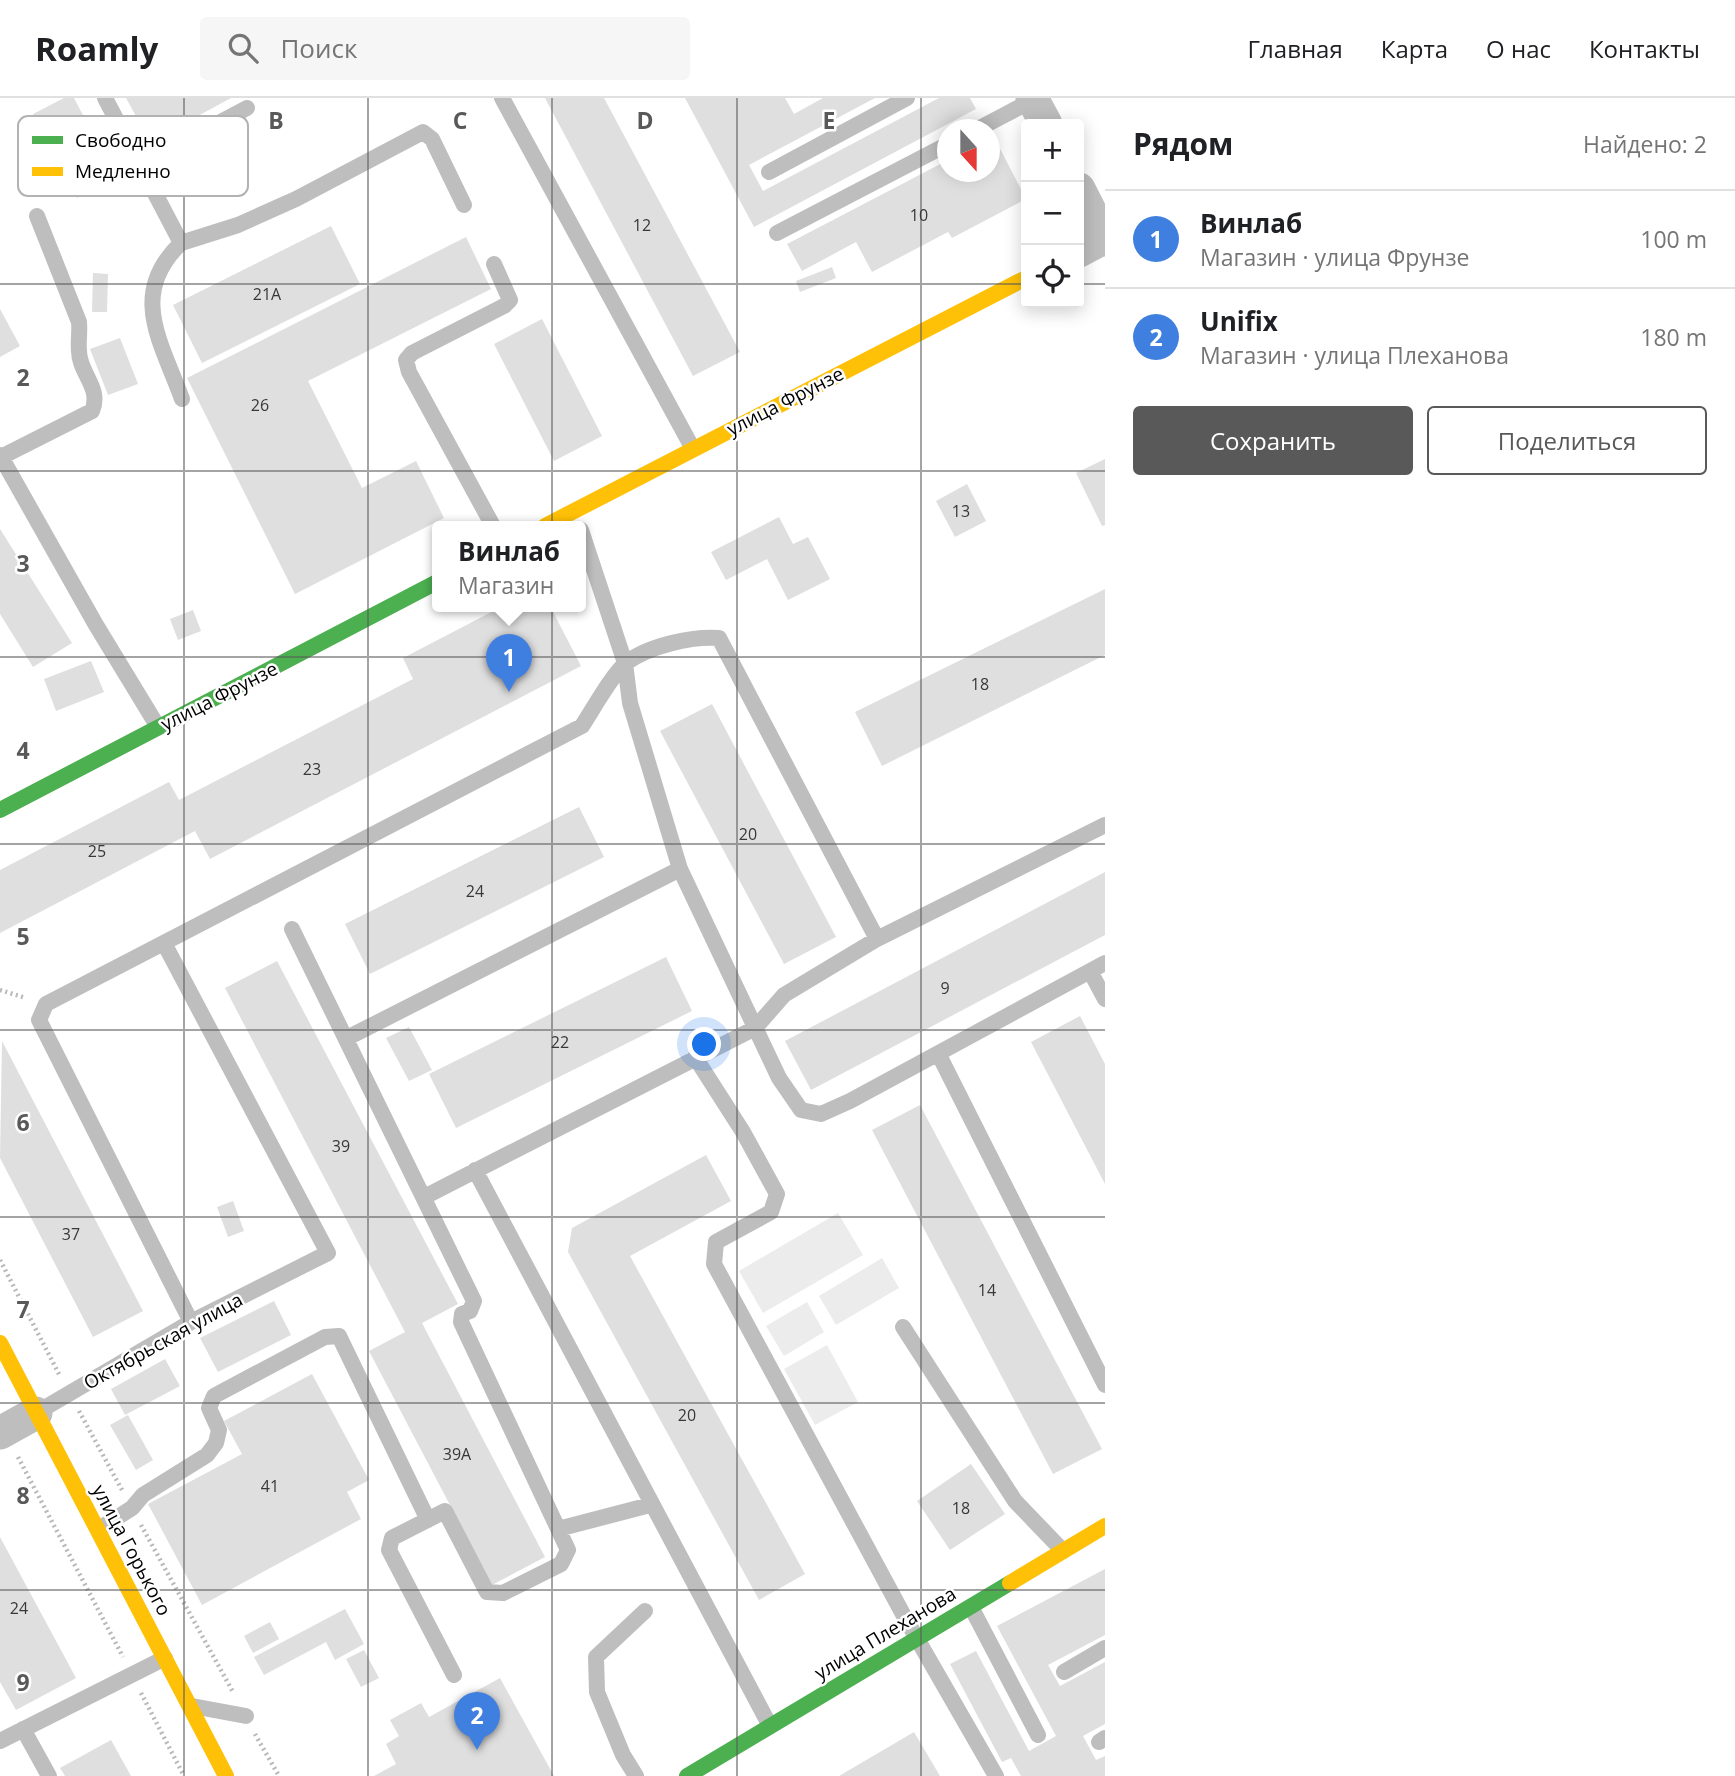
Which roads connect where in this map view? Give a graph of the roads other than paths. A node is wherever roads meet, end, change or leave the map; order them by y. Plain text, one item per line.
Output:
1 (105, 98) edge
2 (502, 98) edge
3 (907, 98) edge
4 (1037, 107) edge
5 (247, 108) dead end
6 (115, 116) edge
7 (232, 116) edge
8 (1000, 121) edge
9 (937, 149) edge
10 (769, 172) dead end
11 (157, 196) edge
12 (464, 205) dead end
13 (1084, 205) edge
14 (37, 216) dead end
15 (776, 233) dead end
16 (181, 243) junction
17 (1096, 243) edge
18 (494, 264) dead end
19 (1021, 281) edge
20 (182, 399) dead end
21 (693, 449) junction
22 (1, 455) edge
23 (490, 521) edge
24 (580, 521) edge
25 (586, 546) edge
26 (432, 585) edge
27 (625, 663) junction
28 (158, 727) junction
29 (0, 810) edge
30 (1105, 825) edge
31 (680, 869) junction
32 (292, 929) dead end
33 (877, 939) junction
34 (164, 945) junction
35 (1098, 967) edge
36 (1105, 999) edge
37 (755, 1028) junction
38 (347, 1038) junction
39 (939, 1055) junction
40 (695, 1057) junction
41 (475, 1170) junction
42 (424, 1197) junction
43 (191, 1322) junction
44 (903, 1327) dead end
45 (0, 1343) edge
46 (1105, 1385) edge
47 (36, 1413) junction
48 (2, 1432) edge
49 (650, 1505) junction
50 (428, 1520) junction
51 (1105, 1526) edge
52 (558, 1529) junction
53 (99, 1530) junction
54 (1063, 1551) junction
55 (971, 1606) junction
56 (645, 1611) dead end
57 (918, 1638) junction
58 (1105, 1648) edge
59 (165, 1658) junction
60 (1064, 1672) dead end
61 (454, 1675) dead end
62 (189, 1705) junction
63 (246, 1716) dead end
64 (770, 1726) junction
65 (23, 1729) junction
66 (1038, 1735) dead end
67 (0, 1741) edge
68 (990, 1774) edge
69 (49, 1776) edge
70 (226, 1776) edge
71 (636, 1776) edge
72 (687, 1776) edge

1 - 6 lane
2 - 21 lane
3 - 10 lane
4 - 8 lane
5 - 7 lane
9 - 15 lane
11 - 16 lane
12 - 16 lane
13 - 17 street
14 - 22 lane
16 - 20 lane
18 - 23 lane
19 - 21 street, улица Фрунзе
21 - 24 street, улица Фрунзе
22 - 28 lane
25 - 27 lane
26 - 28 street, улица Фрунзе
27 - 31 lane
27 - 33 lane
27 - 34 lane
28 - 29 street, улица Фрунзе
30 - 33 lane
31 - 37 lane
31 - 38 lane
32 - 38 lane
33 - 37 lane
34 - 43 lane
34 - 43 lane, Октябрьская улица
35 - 36 lane
35 - 39 lane
37 - 39 lane
37 - 40 lane
38 - 42 lane
39 - 46 lane
40 - 41 lane
40 - 57 lane
41 - 42 lane
41 - 49 lane
42 - 52 lane
43 - 47 lane, Октябрьская улица
44 - 54 lane
45 - 47 street, улица Горького
47 - 48 street, Октябрьская улица
47 - 53 street, улица Горького
49 - 52 lane
49 - 64 lane
50 - 52 lane
50 - 53 lane
50 - 61 lane
51 - 54 street, улица Плеханова
53 - 59 street, улица Горького
54 - 55 street, улица Плеханова
55 - 57 street, улица Плеханова
55 - 66 lane
56 - 71 lane
57 - 64 street, улица Плеханова
57 - 68 lane
58 - 60 lane
59 - 62 street, улица Горького
59 - 65 lane
62 - 63 lane
62 - 70 street, улица Горького
64 - 72 street, улица Плеханова
65 - 67 lane
65 - 69 lane

